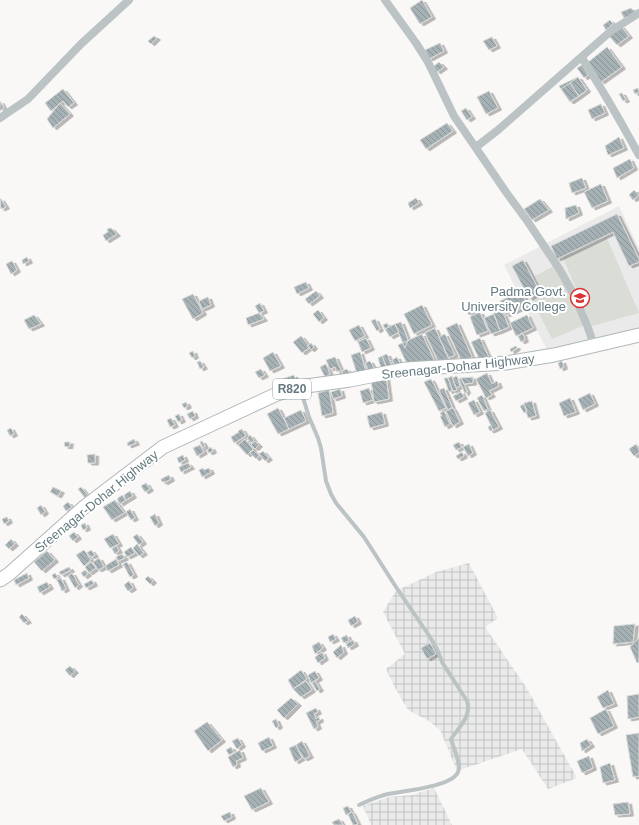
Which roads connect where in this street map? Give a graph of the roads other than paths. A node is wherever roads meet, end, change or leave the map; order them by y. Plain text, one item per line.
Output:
1 (129, 0) edge
2 (385, 0) edge
3 (639, 14) edge
4 (582, 58) junction
5 (0, 118) edge
6 (476, 148) junction
7 (639, 155) edge
8 (639, 335) edge
9 (594, 345) junction
10 (299, 387) junction
11 (0, 580) edge
12 (359, 805) dead end

1 - 5 street
2 - 6 street
3 - 4 street
4 - 6 street
4 - 7 street
6 - 9 street
8 - 9 main road, Sreenagar-Dohar Highway / R820
9 - 10 main road, Sreenagar-Dohar Highway / R820
10 - 11 main road, Sreenagar-Dohar Highway / R820
10 - 12 lane

